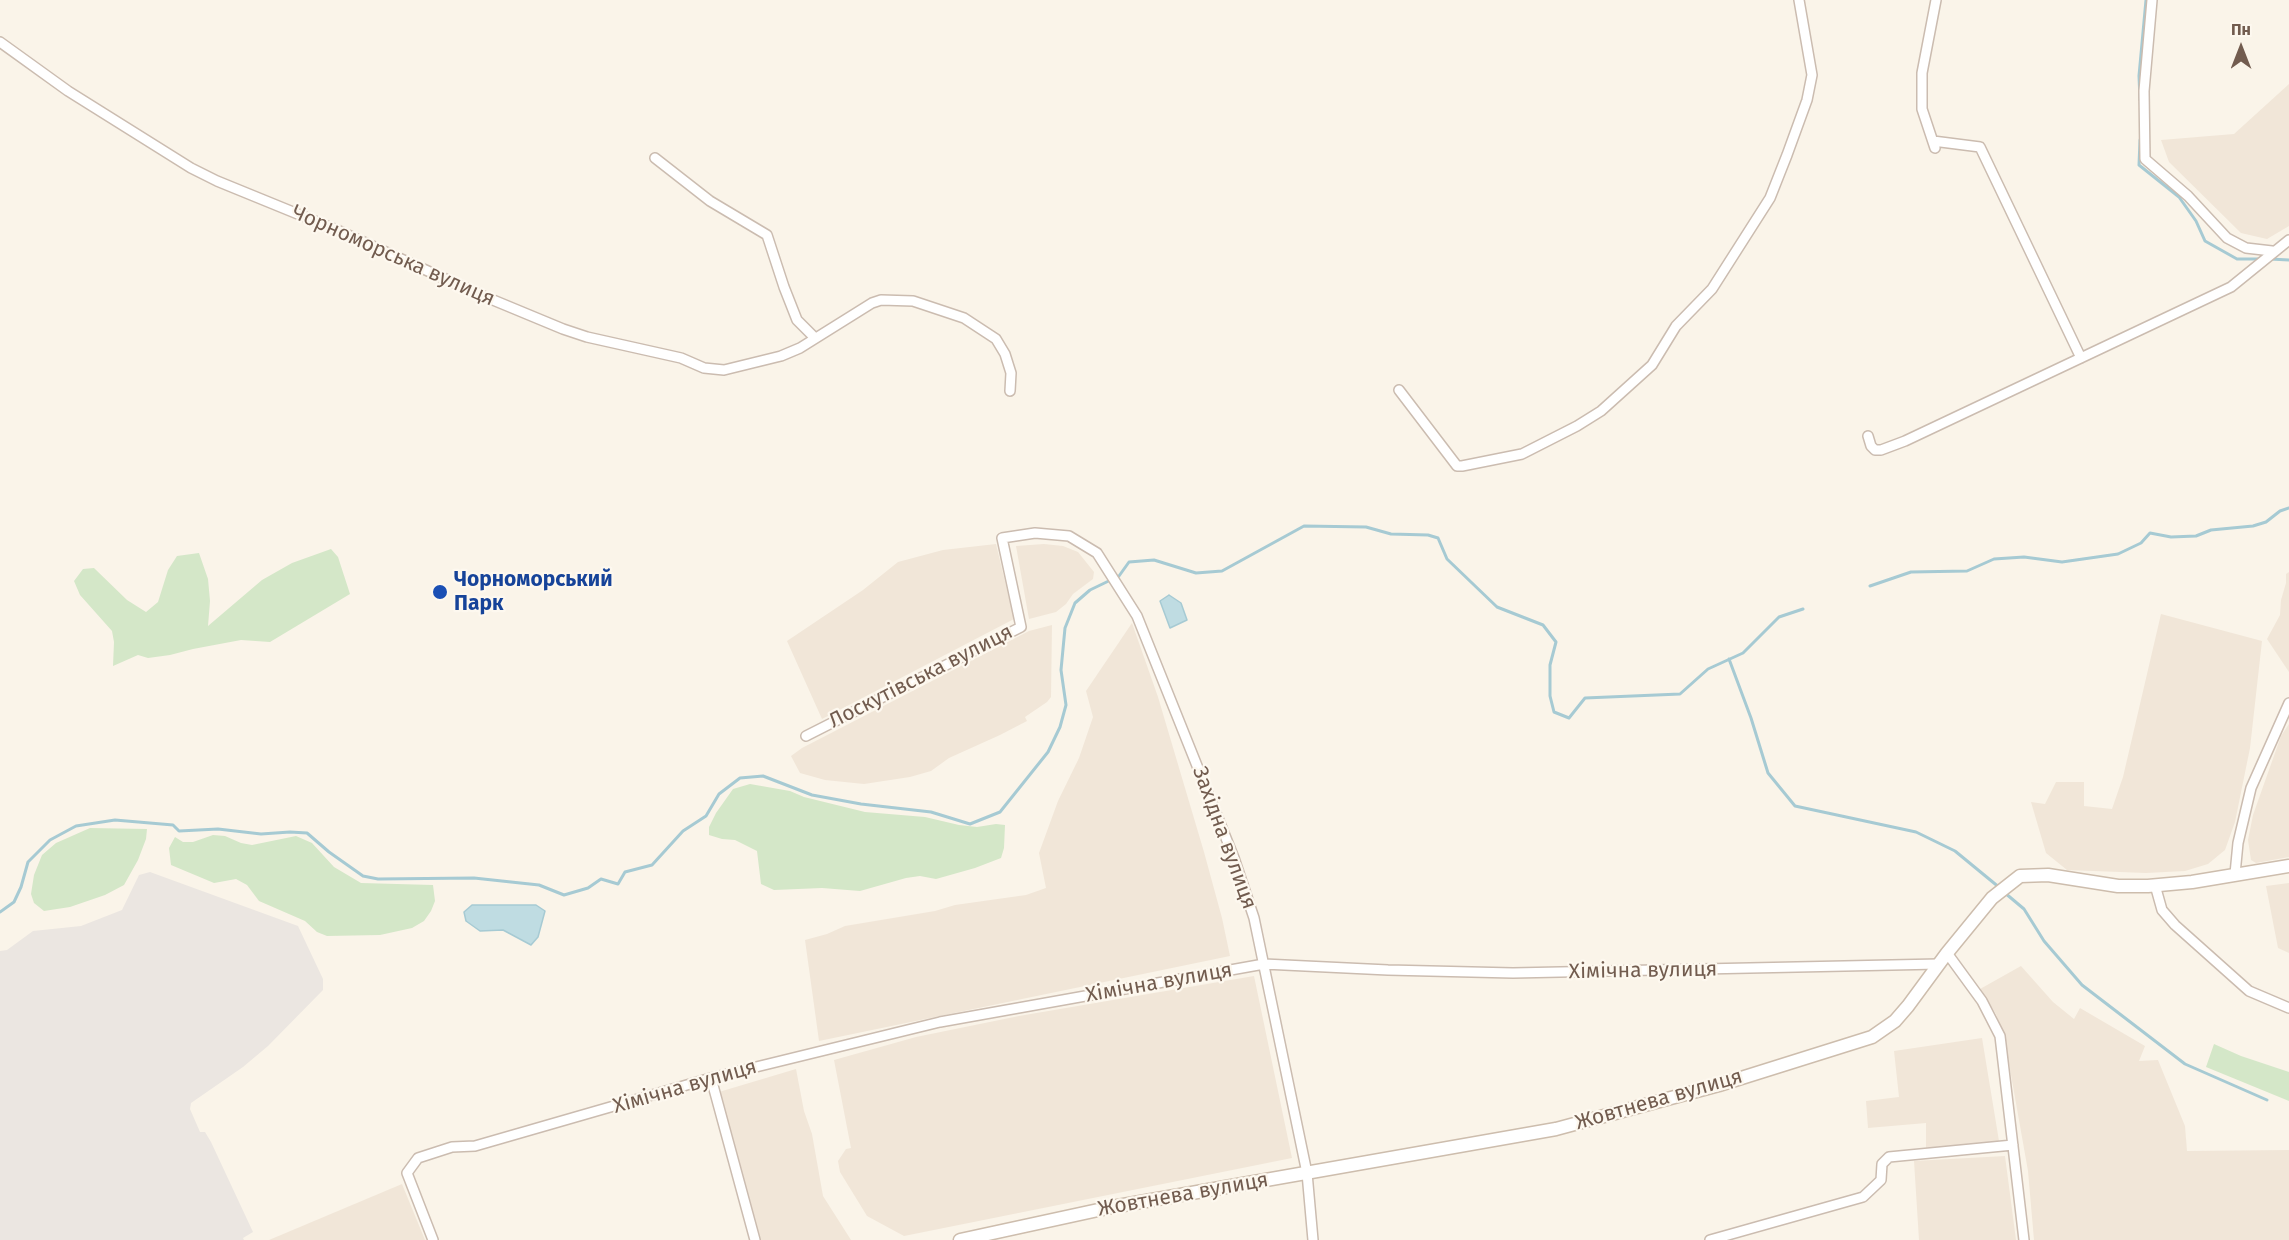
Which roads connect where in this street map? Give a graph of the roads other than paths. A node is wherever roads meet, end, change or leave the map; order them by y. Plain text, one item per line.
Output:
1 (1799, 0) edge
2 (1935, 0) edge
3 (2151, 0) edge
4 (0, 42) edge
5 (655, 158) dead end
6 (2289, 240) edge
7 (2270, 254) junction
8 (815, 338) junction
9 (2081, 358) junction
10 (1398, 390) dead end
11 (1010, 391) dead end
12 (1868, 436) dead end
13 (1002, 538) joint
14 (2289, 703) edge
15 (806, 736) dead end
16 (2289, 866) edge
17 (2235, 874) junction
18 (2155, 885) junction
19 (1947, 953) junction
20 (1264, 964) junction
21 (1939, 964) junction
22 (2289, 1008) edge
23 (711, 1078) junction
24 (2013, 1145) junction
25 (1306, 1173) junction
26 (433, 1240) edge
27 (755, 1240) edge
28 (960, 1240) edge
29 (1313, 1240) edge
30 (1710, 1240) edge
31 (2024, 1240) edge

1 - 10 street
2 - 9 street
3 - 7 street
4 - 8 street, Чорноморська вулиця
5 - 8 street
6 - 7 street
7 - 9 street
8 - 11 street, Чорноморська вулиця
9 - 12 street
13 - 15 street, Лоскутівська вулиця
13 - 20 street, Західна вулиця
14 - 17 street
16 - 17 main road, Жовтнева вулиця
17 - 18 main road, Жовтнева вулиця
18 - 19 main road, Жовтнева вулиця
18 - 22 street
19 - 21 main road, Жовтнева вулиця
19 - 24 street
20 - 21 street, Хімічна вулиця
20 - 23 street, Хімічна вулиця
20 - 25 street, Західна вулиця
21 - 25 main road, Жовтнева вулиця
23 - 26 street, Хімічна вулиця
23 - 27 street
24 - 30 street
24 - 31 street
25 - 28 main road, Жовтнева вулиця
25 - 29 street, Західна вулиця

